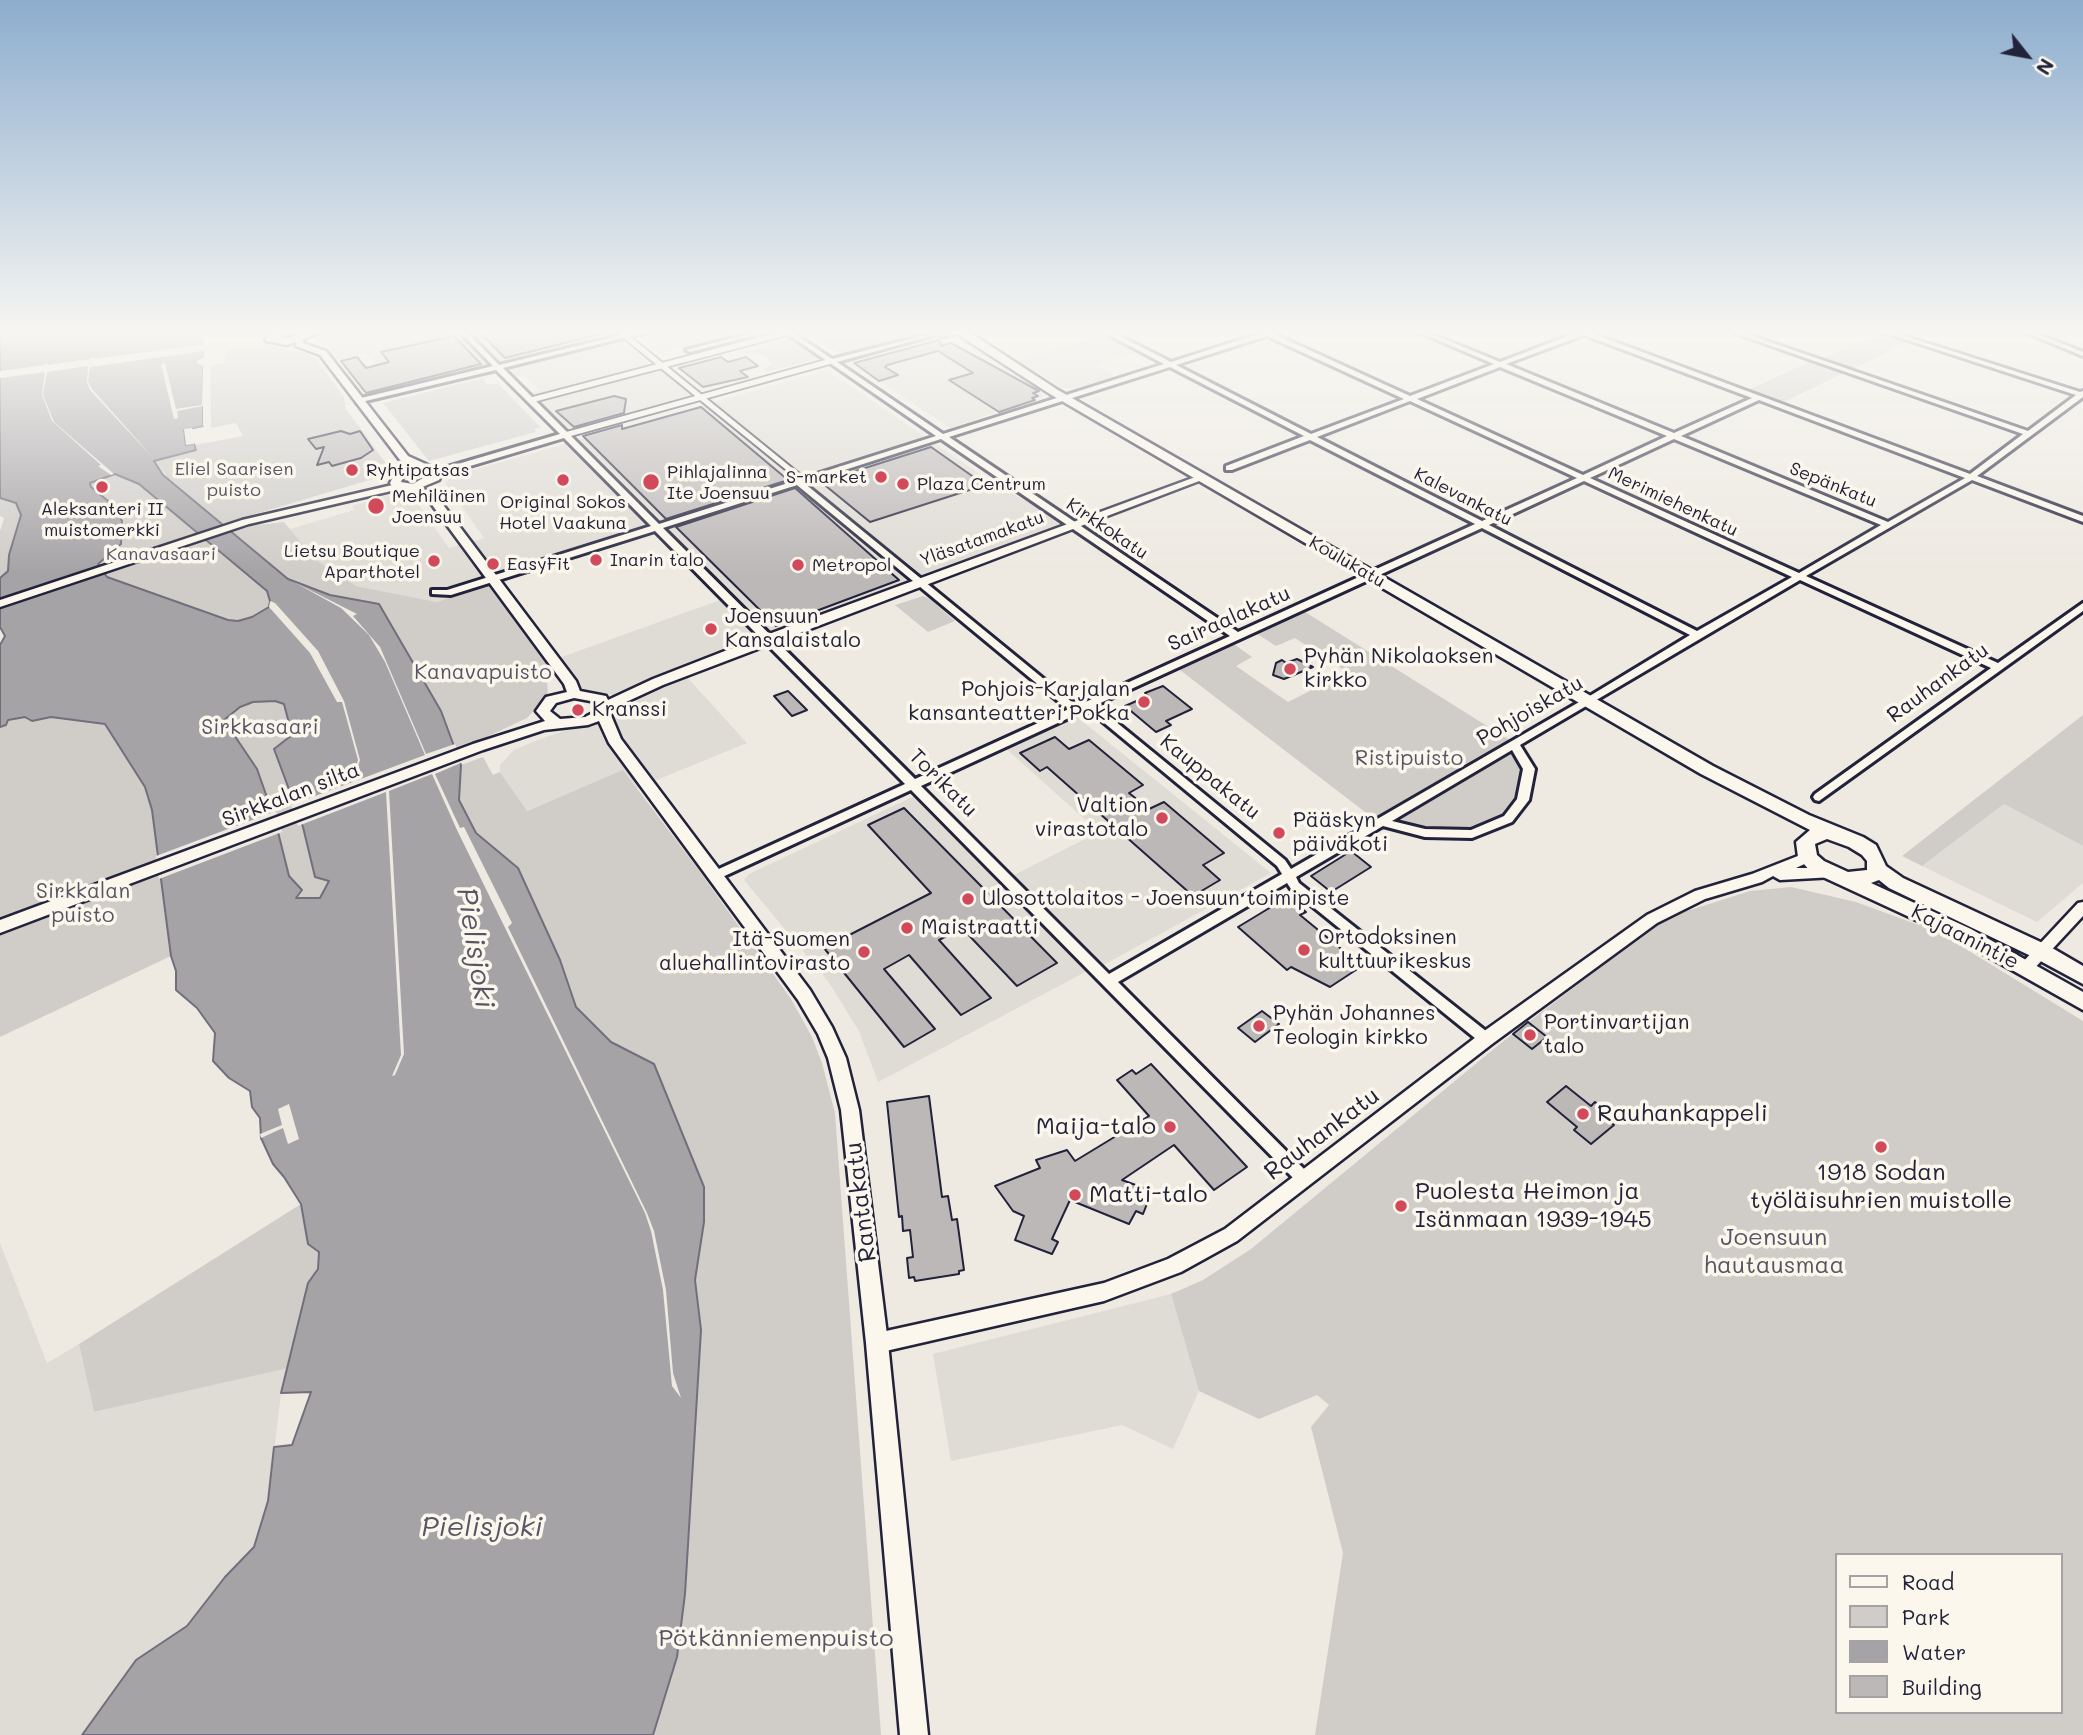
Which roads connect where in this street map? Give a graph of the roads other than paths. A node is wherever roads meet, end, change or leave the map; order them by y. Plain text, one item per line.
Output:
1 (368, 411) edge
2 (542, 411) edge
3 (654, 411) edge
4 (717, 411) edge
5 (903, 411) edge
6 (1023, 411) edge
7 (1086, 411) edge
8 (1261, 411) edge
9 (1380, 411) edge
10 (1438, 411) edge
11 (1612, 411) edge
12 (1730, 411) edge
13 (1797, 411) edge
14 (1963, 411) edge
15 (2060, 411) edge
16 (2030, 434) junction
17 (565, 435) junction
18 (940, 437) junction
19 (1311, 437) junction
20 (1674, 437) junction
21 (500, 452) joint
22 (404, 458) junction
23 (1228, 468) dead end
24 (430, 472) junction
25 (1972, 477) junction
26 (1202, 478) junction
27 (1584, 478) junction
28 (400, 481) junction
29 (802, 482) junction
30 (431, 496) junction
31 (2083, 519) edge
32 (1483, 524) junction
33 (1073, 525) junction
34 (1888, 525) junction
35 (658, 527) junction
36 (1371, 576) junction
37 (1800, 577) junction
38 (493, 579) junction
39 (920, 582) junction
40 (435, 592) dead end
41 (0, 604) edge
42 (2083, 606) edge
43 (1697, 635) junction
44 (1237, 636) junction
45 (768, 640) junction
46 (552, 659) junction
47 (1998, 667) junction
48 (574, 694) junction
49 (1588, 702) junction
50 (601, 705) junction
51 (547, 706) junction
52 (1082, 707) junction
53 (560, 723) junction
54 (576, 723) junction
55 (614, 740) junction
56 (1514, 744) junction
57 (480, 746) junction
58 (1707, 770) junction
59 (913, 783) junction
60 (1819, 797) dead end
61 (1381, 822) junction
62 (1842, 836) junction
63 (1806, 849) junction
64 (1877, 869) junction
65 (1289, 875) junction
66 (715, 876) junction
67 (1837, 876) junction
68 (1757, 878) junction
69 (2083, 907) edge
70 (0, 928) edge
71 (2040, 951) junction
72 (2026, 968) junction
73 (2083, 976) edge
74 (1109, 981) junction
75 (2083, 1002) edge
76 (1486, 1039) junction
77 (1304, 1179) junction
78 (877, 1343) junction
79 (915, 1735) edge

1 - 22 main road
2 - 17 street, Torikatu
3 - 17 street
4 - 29 street, Kauppakatu
5 - 18 street, Kirkkokatu
6 - 18 street
7 - 26 main road, Koulukatu
8 - 19 street, Kalevankatu
9 - 19 street
10 - 27 street, Merimiehenkatu
11 - 20 street, Sepänkatu
12 - 20 street, Sairaalakatu
13 - 25 street
14 - 16 street
15 - 16 street, Pohjoiskatu
16 - 25 street, Pohjoiskatu
17 - 21 street
17 - 35 street, Torikatu
18 - 29 street
18 - 33 street, Kirkkokatu
19 - 23 street
19 - 32 street, Kalevankatu
20 - 27 street, Sairaalakatu
20 - 34 street, Sepänkatu
21 - 24 street
22 - 24 main road
22 - 28 main road
24 - 28 main road
24 - 28 main road
24 - 30 main road
25 - 31 street
25 - 34 street, Pohjoiskatu
26 - 33 main road, Yläsatamakatu
26 - 36 main road, Koulukatu
27 - 32 street, Sairaalakatu
27 - 37 street, Merimiehenkatu
28 - 30 main road
28 - 41 street
29 - 35 street
29 - 39 street, Kauppakatu
30 - 38 main road
32 - 36 street, Sairaalakatu
32 - 43 street, Kalevankatu
33 - 39 main road, Yläsatamakatu
33 - 44 street, Kirkkokatu
34 - 37 street, Pohjoiskatu
35 - 38 street
35 - 45 street, Torikatu
36 - 44 street, Sairaalakatu
36 - 49 main road, Koulukatu
37 - 43 street, Pohjoiskatu
37 - 47 street, Merimiehenkatu
38 - 40 street
38 - 46 main road
39 - 45 main road, Yläsatamakatu
39 - 52 street, Kauppakatu
42 - 47 street, Rauhankatu
43 - 49 street, Pohjoiskatu
44 - 52 street, Sairaalakatu
45 - 50 main road, Yläsatamakatu
45 - 59 street, Torikatu
46 - 48 main road
46 - 51 main road
47 - 60 street, Rauhankatu
48 - 50 main road
48 - 51 main road
49 - 56 street, Pohjoiskatu
49 - 58 main road, Koulukatu
50 - 54 main road, Yläsatamakatu
50 - 55 main road, Rantakatu
51 - 53 main road
51 - 57 main road
52 - 59 street, Sairaalakatu
52 - 65 street, Kauppakatu
53 - 54 main road
53 - 57 main road
54 - 55 main road, Rantakatu
55 - 66 main road, Rantakatu
56 - 61 street, Pohjoiskatu
56 - 61 street
57 - 70 main road, Sirkkalan silta
58 - 62 main road, Koulukatu
58 - 63 main road, Koulukatu
59 - 66 street, Sairaalakatu
59 - 74 street, Torikatu
61 - 65 street, Pohjoiskatu
62 - 63 main road
62 - 64 main road, Kajaanintie
63 - 67 main road, Kajaanintie
63 - 68 street, Rauhankatu
64 - 67 main road
64 - 71 main road, Kajaanintie
65 - 74 street, Pohjoiskatu
65 - 76 street, Kauppakatu
66 - 78 main road, Rantakatu
67 - 68 street, Rauhankatu
67 - 72 main road, Kajaanintie
68 - 76 street, Rauhankatu
69 - 71 street
71 - 72 street
71 - 73 main road, Kajaanintie
72 - 75 main road, Kajaanintie
74 - 77 street, Torikatu
76 - 77 street, Rauhankatu
77 - 78 street, Rauhankatu
78 - 79 main road, Rantakatu

